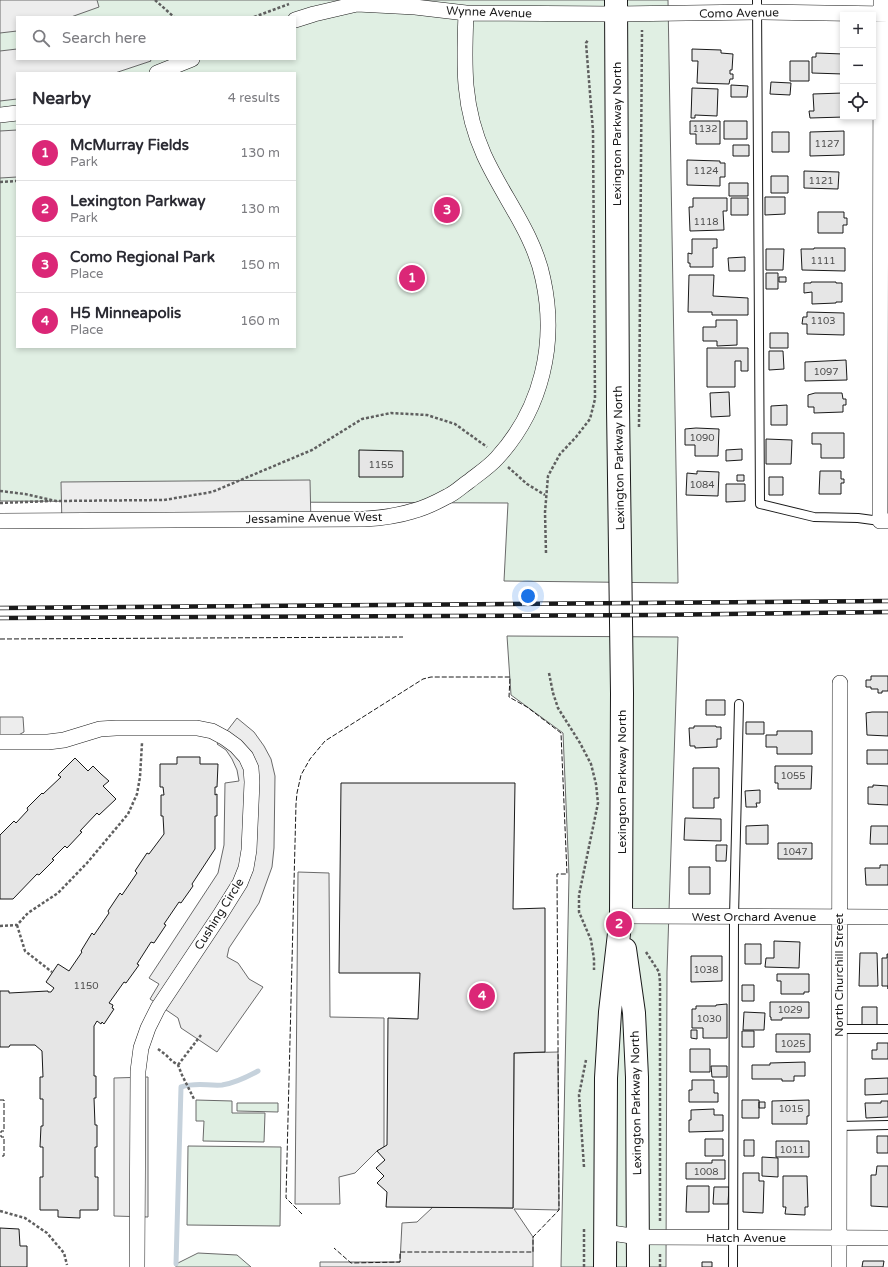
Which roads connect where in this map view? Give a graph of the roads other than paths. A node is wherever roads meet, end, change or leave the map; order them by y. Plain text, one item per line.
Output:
1 (757, 6) edge
2 (616, 7) edge
3 (883, 9) edge
4 (466, 14) junction
5 (590, 14) joint
6 (296, 20) edge
7 (190, 60) edge
8 (160, 72) edge
9 (16, 114) edge
10 (0, 115) edge
11 (0, 521) edge
12 (884, 521) edge
13 (840, 684) dead end
14 (739, 704) dead end
15 (0, 742) edge
16 (621, 916) junction
17 (734, 917) junction
18 (839, 917) junction
19 (888, 918) edge
20 (839, 1029) junction
21 (888, 1029) edge
22 (888, 1125) edge
23 (839, 1126) junction
24 (605, 1232) junction
25 (638, 1237) junction
26 (732, 1238) junction
27 (839, 1238) junction
28 (888, 1238) edge
29 (137, 1267) edge
30 (605, 1267) edge
31 (638, 1267) edge
32 (732, 1267) edge
33 (839, 1267) edge

1 - 2 street, Como Avenue
1 - 3 street, Como Avenue
1 - 12 lane
2 - 5 street, Como Avenue
2 - 16 main road, Lexington Parkway North
3 - 12 street
4 - 5 street, Wynne Avenue
4 - 6 street, Wynne Avenue
4 - 11 street, Jessamine Avenue West
7 - 8 street
9 - 10 street
13 - 18 street, North Churchill Street
14 - 17 lane
15 - 29 street, Cushing Circle
16 - 17 street, West Orchard Avenue
16 - 24 main road, Lexington Parkway North
16 - 25 main road, Lexington Parkway North
17 - 18 street, West Orchard Avenue
17 - 26 lane
18 - 19 street, West Orchard Avenue
18 - 20 street, North Churchill Street
20 - 21 lane
20 - 23 street, North Churchill Street
22 - 23 lane
23 - 27 street, North Churchill Street
24 - 25 street, Hatch Avenue
24 - 30 main road, Lexington Parkway North
25 - 26 street, Hatch Avenue
25 - 31 main road, Lexington Parkway North
26 - 27 street, Hatch Avenue
26 - 32 lane
27 - 28 street, Hatch Avenue
27 - 33 street, North Churchill Street

